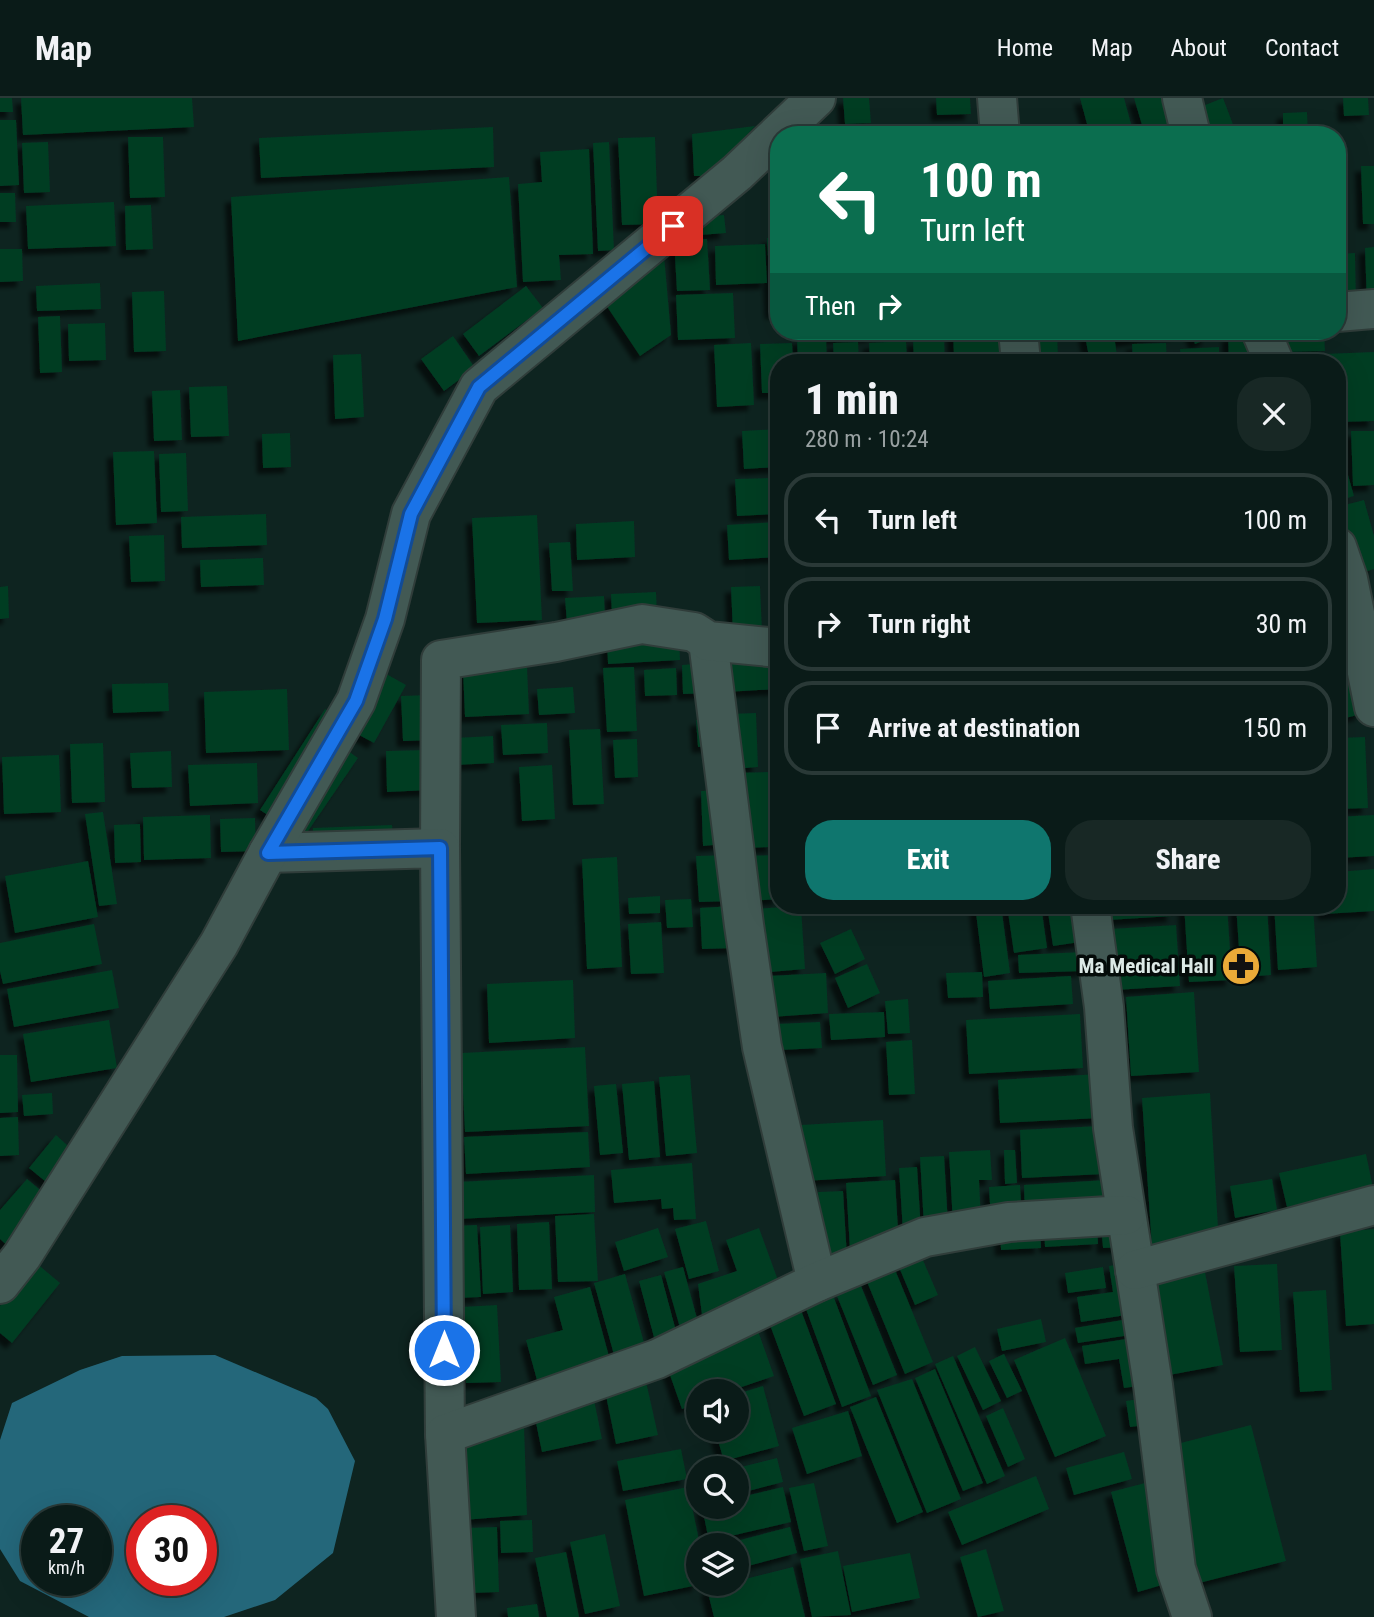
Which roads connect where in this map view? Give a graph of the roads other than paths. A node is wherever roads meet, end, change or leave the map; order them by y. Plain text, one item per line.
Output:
1 (816, 98) edge
2 (997, 98) edge
3 (1182, 98) edge
4 (787, 126) edge
5 (999, 126) edge
6 (1189, 126) edge
7 (770, 142) edge
8 (1374, 309) edge
9 (1346, 311) edge
10 (1353, 569) edge
11 (708, 641) junction
12 (770, 647) edge
13 (1374, 707) edge
14 (440, 848) junction
15 (268, 853) junction
16 (1091, 914) edge
17 (1374, 1205) edge
18 (1126, 1215) junction
19 (1135, 1270) junction
20 (817, 1282) junction
21 (0, 1284) edge
22 (445, 1434) junction
23 (456, 1617) edge
24 (1192, 1617) edge

1 - 4 street
2 - 5 street
3 - 6 street
7 - 15 street
8 - 9 street
10 - 13 street
11 - 12 street
11 - 14 street
11 - 20 street
14 - 15 street
14 - 22 street
15 - 21 street
16 - 18 street
17 - 19 street
18 - 19 street
18 - 20 street
19 - 24 street
20 - 22 street
22 - 23 street

